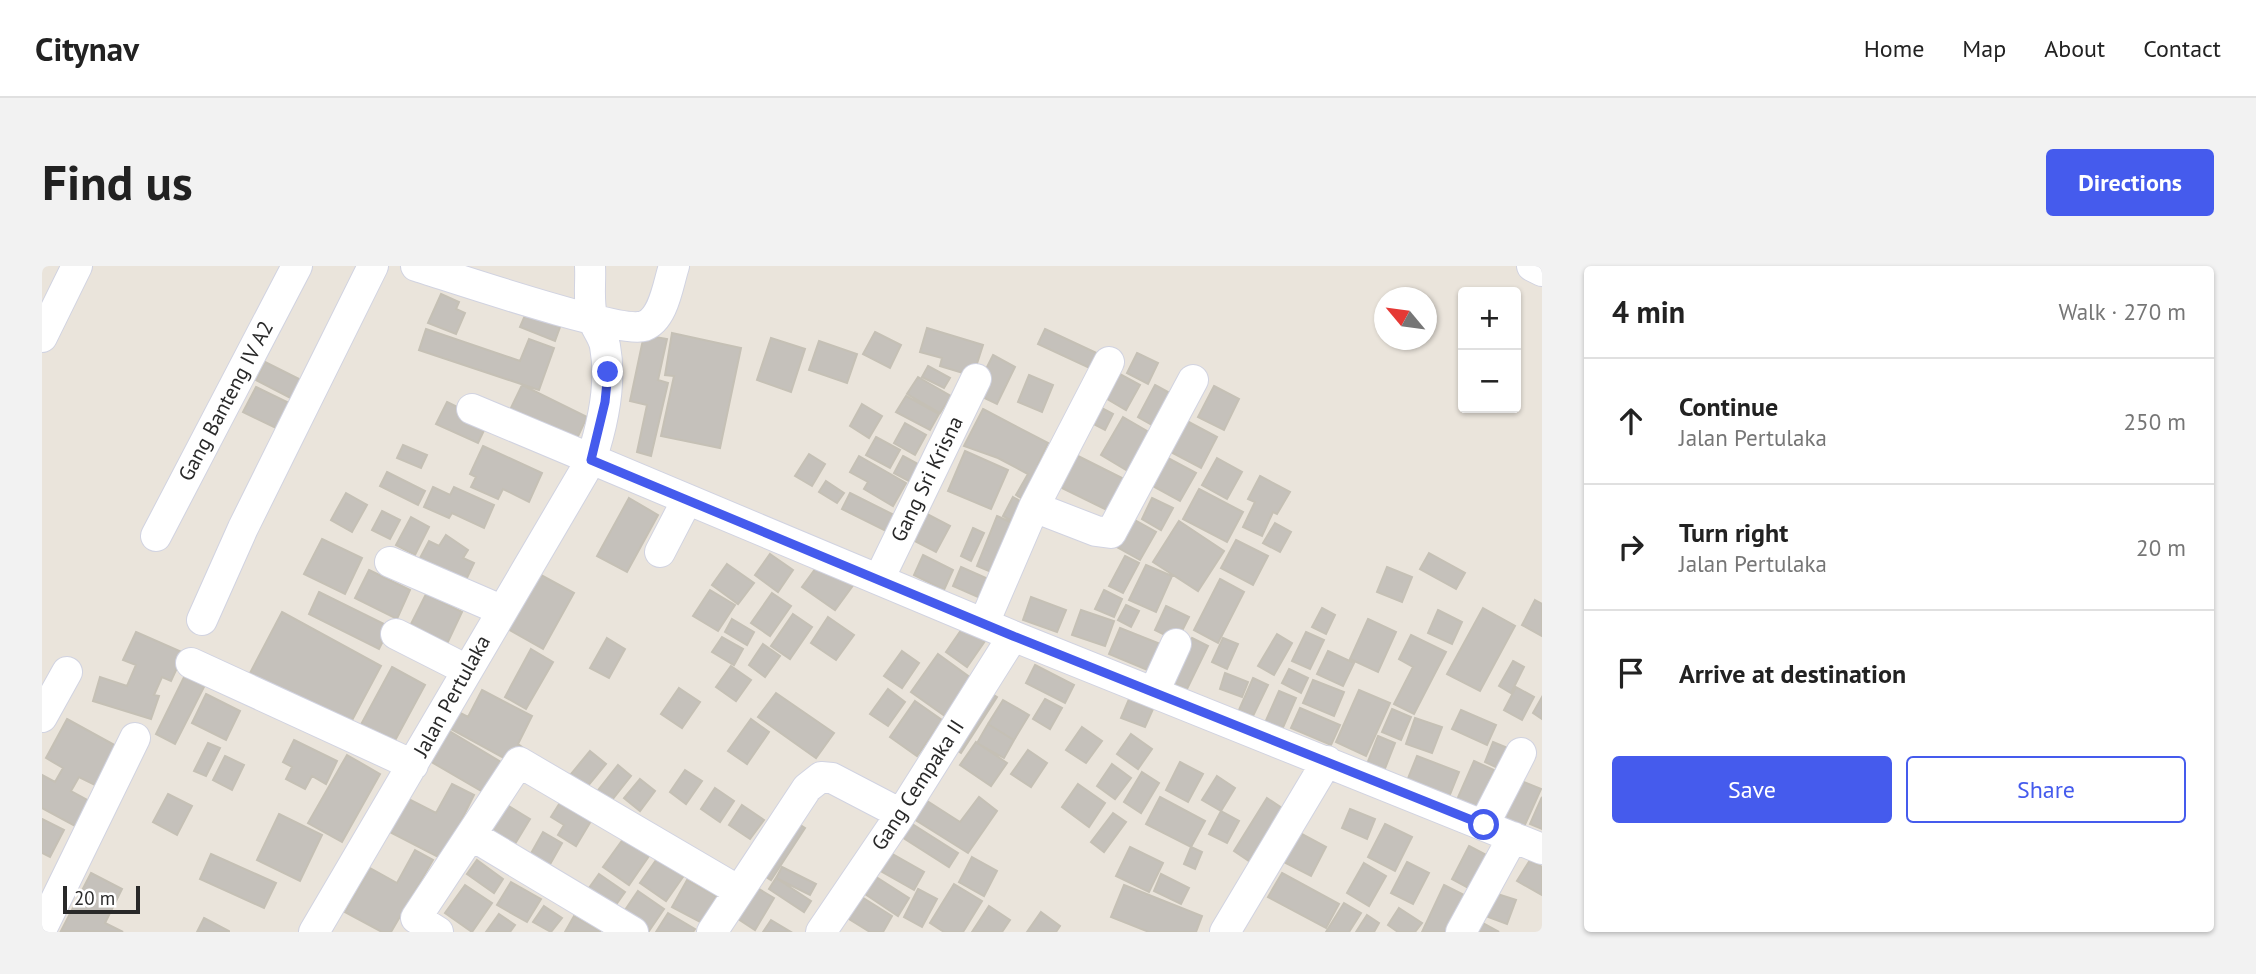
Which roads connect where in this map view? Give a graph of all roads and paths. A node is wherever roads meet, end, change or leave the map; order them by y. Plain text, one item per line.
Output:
1 (77, 266) edge
2 (297, 266) edge
3 (373, 266) edge
4 (416, 266) edge
5 (590, 266) edge
6 (674, 266) edge
7 (1532, 266) edge
8 (1542, 271) edge
9 (495, 277) edge
10 (593, 319) junction
11 (42, 337) edge
12 (1109, 362) dead end
13 (975, 379) dead end
14 (1193, 380) dead end
15 (472, 409) dead end
16 (591, 460) junction
17 (687, 500) junction
18 (1034, 507) junction
19 (156, 536) dead end
20 (660, 552) dead end
21 (390, 562) dead end
22 (879, 579) junction
23 (501, 610) junction
24 (202, 620) dead end
25 (985, 623) junction
26 (396, 634) dead end
27 (1013, 636) junction
28 (1176, 644) dead end
29 (191, 663) dead end
30 (467, 670) junction
31 (67, 672) dead end
32 (1154, 692) junction
33 (42, 717) edge
34 (135, 738) dead end
35 (1521, 753) dead end
36 (1327, 761) junction
37 (413, 765) junction
38 (901, 814) junction
39 (1484, 825) junction
40 (471, 835) junction
41 (1513, 837) junction
42 (1542, 849) edge
43 (739, 891) junction
44 (42, 928) edge
45 (421, 928) edge
46 (314, 932) edge
47 (632, 932) edge
48 (712, 932) edge
49 (821, 932) edge
50 (1225, 932) edge
51 (1461, 932) edge

1 - 11 street
2 - 19 street, Gang Banteng IV A2
3 - 24 street
4 - 9 street
5 - 10 street, Jalan Pertulaka
6 - 10 street
7 - 8 street
9 - 10 street
10 - 16 street, Jalan Pertulaka
12 - 18 street
13 - 22 street, Gang Sri Krisna
14 - 18 street
15 - 16 street
16 - 17 street
16 - 23 street, Jalan Pertulaka
17 - 20 street
17 - 22 street
18 - 25 street
21 - 23 street
22 - 25 street
23 - 30 street, Jalan Pertulaka
25 - 27 street
26 - 30 street
27 - 32 street
27 - 38 street, Gang Cempaka II
28 - 32 street
29 - 37 street
30 - 37 street, Jalan Pertulaka
31 - 33 street
32 - 36 street
34 - 44 street
35 - 39 street
36 - 39 street
36 - 50 street
37 - 46 street, Jalan Pertulaka
38 - 43 street
38 - 49 street, Gang Cempaka II
39 - 41 street
40 - 43 street
40 - 45 street
40 - 47 street
41 - 42 street
41 - 51 street
43 - 48 street

